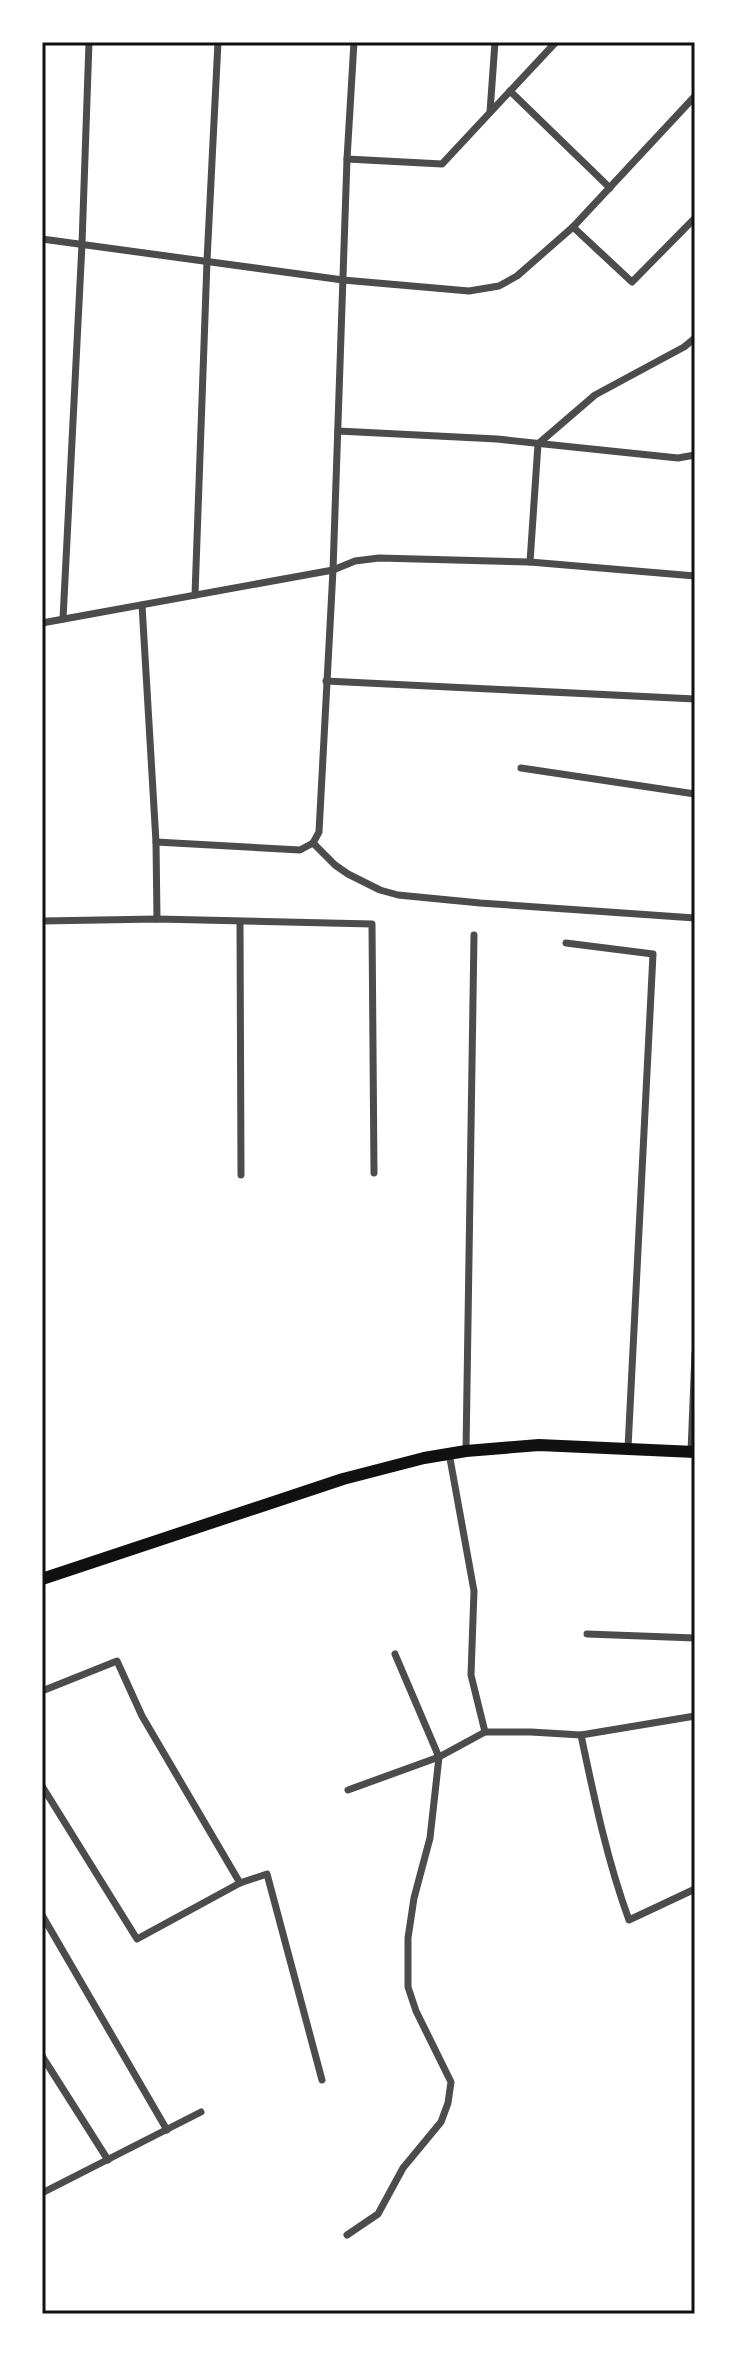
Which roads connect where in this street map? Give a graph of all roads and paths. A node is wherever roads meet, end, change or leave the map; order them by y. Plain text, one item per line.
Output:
1 (89, 42) edge
2 (218, 42) edge
3 (354, 42) edge
4 (495, 42) edge
5 (556, 42) edge
6 (510, 91) junction
7 (695, 96) edge
8 (490, 112) junction
9 (347, 159) junction
10 (610, 188) junction
11 (695, 218) edge
12 (573, 227) junction
13 (42, 239) edge
14 (82, 244) junction
15 (207, 261) junction
16 (343, 280) junction
17 (695, 338) edge
18 (338, 431) junction
19 (538, 444) junction
20 (695, 455) edge
21 (530, 562) junction
22 (333, 570) junction
23 (695, 576) edge
24 (195, 595) junction
25 (142, 605) junction
26 (63, 619) junction
27 (42, 623) edge
28 (326, 681) junction
29 (695, 699) edge
30 (521, 768) dead end
31 (695, 794) edge
32 (156, 842) junction
33 (313, 843) junction
34 (695, 918) edge
35 (157, 919) junction
36 (42, 921) edge
37 (240, 922) junction
38 (474, 935) dead end
39 (566, 943) dead end
40 (374, 1173) dead end
41 (241, 1175) dead end
42 (695, 1353) edge
43 (628, 1448) junction
44 (466, 1451) junction
45 (693, 1452) edge
46 (449, 1453) junction
47 (42, 1579) edge
48 (587, 1634) dead end
49 (695, 1638) edge
50 (395, 1654) dead end
51 (42, 1691) edge
52 (695, 1716) edge
53 (485, 1732) junction
54 (581, 1735) junction
55 (439, 1757) junction
56 (42, 1786) edge
57 (348, 1790) dead end
58 (240, 1883) junction
59 (695, 1889) edge
60 (42, 1915) edge
61 (42, 2056) edge
62 (322, 2080) dead end
63 (201, 2112) dead end
64 (167, 2130) junction
65 (108, 2160) junction
66 (42, 2193) edge
67 (347, 2235) dead end

1 - 14 street
2 - 15 street
3 - 9 street
4 - 8 street
5 - 6 street
6 - 8 street
6 - 10 street
7 - 10 street
8 - 9 street
9 - 16 street
10 - 12 street
11 - 12 street
12 - 16 street
13 - 14 street
14 - 15 street
14 - 26 street
15 - 16 street
15 - 24 street
16 - 18 street
17 - 19 street
18 - 19 street
18 - 22 street
19 - 20 street
19 - 21 street
21 - 22 street
21 - 23 street
22 - 24 street
22 - 28 street
24 - 25 street
25 - 26 street
25 - 32 street
26 - 27 street
28 - 29 street
28 - 33 street
30 - 31 street
32 - 33 street
32 - 35 street
33 - 34 street
35 - 36 street
35 - 37 street
37 - 40 street
37 - 41 street
38 - 44 street
39 - 43 street
42 - 45 street
43 - 44 main road
43 - 45 main road
44 - 46 main road
46 - 47 main road
46 - 53 street
48 - 49 street
50 - 55 street
51 - 58 street
52 - 54 street
53 - 54 street
53 - 55 street
54 - 59 street
55 - 57 street
55 - 67 street
56 - 58 street
58 - 62 street
60 - 64 street
61 - 65 street
63 - 64 street
64 - 65 street
65 - 66 street

